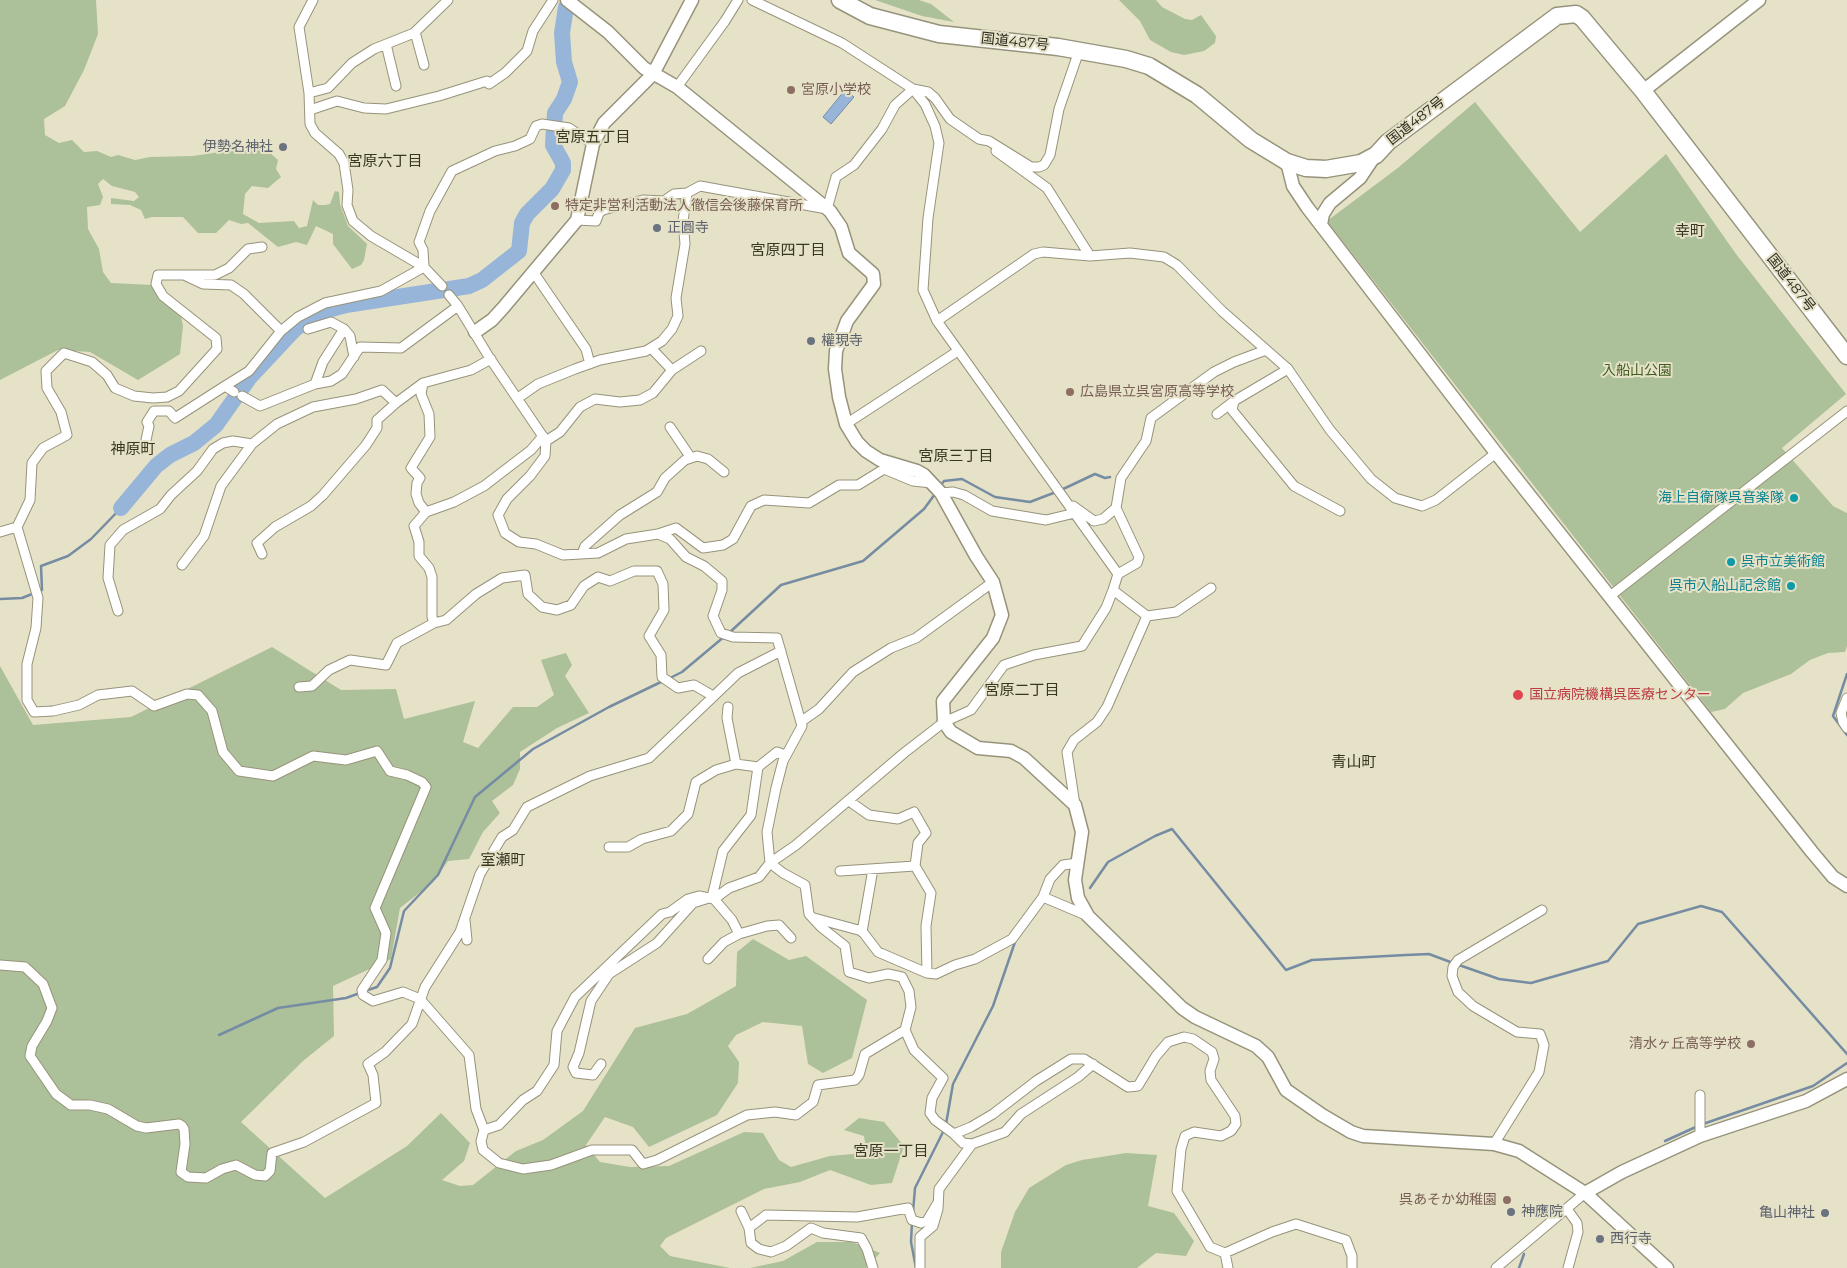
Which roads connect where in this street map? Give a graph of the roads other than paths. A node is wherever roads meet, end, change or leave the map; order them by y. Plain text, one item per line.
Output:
1 (313, 0) edge
2 (448, 0) edge
3 (553, 0) edge
4 (567, 0) edge
5 (692, 0) edge
6 (738, 0) edge
7 (752, 0) edge
8 (840, 0) edge
9 (1759, 0) edge
10 (415, 32) junction
11 (386, 44) junction
12 (1079, 52) junction
13 (424, 65) dead end
14 (653, 74) junction
15 (396, 86) dead end
16 (677, 87) junction
17 (913, 89) junction
18 (1643, 91) junction
19 (310, 94) junction
20 (310, 110) junction
21 (979, 139) junction
22 (593, 144) junction
23 (1376, 155) junction
24 (1286, 162) junction
25 (687, 193) junction
26 (827, 209) junction
27 (577, 220) junction
28 (1321, 224) junction
29 (262, 247) dead end
30 (1090, 256) junction
31 (424, 267) junction
32 (534, 273) junction
33 (184, 275) junction
34 (442, 286) dead end
35 (449, 295) dead end
36 (458, 306) junction
37 (937, 322) junction
38 (308, 328) dead end
39 (344, 329) junction
40 (282, 331) junction
41 (475, 332) junction
42 (652, 349) junction
43 (1266, 350) junction
44 (702, 351) dead end
45 (958, 351) junction
46 (1847, 356) edge
47 (354, 357) junction
48 (491, 359) junction
49 (590, 364) junction
50 (1288, 369) junction
51 (672, 370) junction
52 (423, 382) junction
53 (316, 384) junction
54 (225, 386) junction
55 (234, 392) dead end
56 (242, 396) dead end
57 (518, 398) junction
58 (1234, 401) junction
59 (396, 403) junction
60 (1847, 411) edge
61 (1217, 414) dead end
62 (846, 424) junction
63 (670, 428) dead end
64 (544, 438) junction
65 (146, 440) dead end
66 (252, 444) junction
67 (1496, 453) junction
68 (691, 458) junction
69 (724, 472) dead end
70 (931, 483) junction
71 (940, 493) junction
72 (1068, 502) junction
73 (1116, 508) junction
74 (1340, 511) dead end
75 (426, 512) junction
76 (1075, 513) junction
77 (17, 526) junction
78 (0, 532) edge
79 (658, 534) junction
80 (262, 554) dead end
81 (582, 554) junction
82 (182, 565) dead end
83 (1118, 574) junction
84 (993, 582) junction
85 (1211, 588) dead end
86 (1113, 590) junction
87 (1610, 596) junction
88 (118, 611) dead end
89 (1147, 616) junction
90 (434, 623) junction
91 (781, 651) junction
92 (300, 687) dead end
93 (713, 696) junction
94 (1847, 698) edge
95 (728, 707) dead end
96 (802, 721) junction
97 (944, 722) junction
98 (1847, 728) edge
99 (785, 756) junction
100 (736, 764) junction
101 (758, 767) junction
102 (849, 801) junction
103 (1075, 805) junction
104 (609, 847) dead end
105 (770, 863) junction
106 (1078, 863) junction
107 (915, 866) junction
108 (873, 869) junction
109 (840, 871) dead end
110 (1847, 886) edge
111 (1043, 897) junction
112 (713, 898) junction
113 (1542, 910) dead end
114 (1088, 916) junction
115 (465, 918) junction
116 (814, 918) junction
117 (862, 932) junction
118 (739, 934) junction
119 (791, 938) dead end
120 (468, 940) dead end
121 (708, 960) dead end
122 (0, 965) edge
123 (927, 973) junction
124 (420, 999) junction
125 (905, 1030) junction
126 (601, 1064) dead end
127 (1092, 1064) junction
128 (1847, 1079) edge
129 (1700, 1095) dead end
130 (484, 1130) junction
131 (954, 1134) junction
132 (1700, 1136) junction
133 (972, 1144) junction
134 (1494, 1144) junction
135 (1585, 1193) junction
136 (937, 1204) junction
137 (1567, 1209) junction
138 (741, 1211) dead end
139 (749, 1228) junction
140 (1226, 1253) junction
141 (873, 1268) edge
142 (920, 1268) edge
143 (1228, 1268) edge
144 (1352, 1268) edge
145 (1496, 1268) edge
146 (1568, 1268) edge
147 (1667, 1268) edge

1 - 19 street
2 - 10 street
3 - 20 street
4 - 14 street
5 - 14 street
6 - 16 street
7 - 17 street
8 - 12 highway, 国道487号
9 - 18 street
10 - 11 street
10 - 13 street
11 - 15 street
11 - 19 street
12 - 21 street
12 - 24 highway, 国道487号
14 - 16 street
14 - 22 street
16 - 26 street
17 - 21 street
17 - 26 street
17 - 37 street
18 - 23 highway, 国道487号
18 - 46 highway, 国道487号
19 - 20 street
20 - 31 street
21 - 30 street
22 - 27 street
22 - 31 street
23 - 24 highway, 国道487号
23 - 28 street
24 - 28 street
25 - 26 street
25 - 27 street
25 - 42 street
26 - 62 street
27 - 32 street
28 - 67 street
29 - 33 street
30 - 37 street
30 - 43 street
31 - 34 street
31 - 40 street
32 - 41 street
32 - 49 street
33 - 40 street
33 - 77 street
35 - 36 street
36 - 41 street
36 - 47 street
37 - 45 street
38 - 39 street
39 - 47 street
39 - 53 street
40 - 54 street
41 - 48 street
42 - 49 street
42 - 51 street
43 - 50 street
43 - 73 street
44 - 51 street
45 - 62 street
45 - 72 street
47 - 53 street
48 - 52 street
48 - 57 street
49 - 57 street
50 - 58 street
50 - 67 street
51 - 64 street
52 - 59 street
52 - 75 street
53 - 56 street
54 - 55 street
54 - 65 street
57 - 64 street
58 - 61 street
58 - 74 street
59 - 66 street
59 - 80 street
60 - 87 street
62 - 70 street
63 - 68 street
64 - 75 street
64 - 81 street
66 - 82 street
66 - 88 street
67 - 87 street
68 - 69 street
68 - 81 street
70 - 71 street
70 - 79 street
71 - 76 street
71 - 84 street
72 - 73 street
72 - 76 street
73 - 83 street
75 - 90 street
76 - 83 street
77 - 78 street
77 - 124 street
79 - 81 street
79 - 91 street
83 - 86 street
84 - 96 street
84 - 97 street
85 - 89 street
86 - 89 street
86 - 97 street
87 - 110 street
89 - 103 street
90 - 92 street
90 - 93 street
91 - 93 street
91 - 96 street
93 - 115 street
94 - 98 street
95 - 100 street
96 - 99 street
97 - 102 street
97 - 103 street
99 - 101 street
99 - 105 street
100 - 101 street
100 - 104 street
101 - 112 street
102 - 105 street
102 - 107 street
103 - 106 street
105 - 112 street
105 - 116 street
106 - 111 street
106 - 114 street
107 - 108 street
107 - 123 street
108 - 109 street
108 - 117 street
111 - 114 street
111 - 123 street
112 - 118 street
112 - 126 street
112 - 130 street
113 - 134 street
114 - 134 street
115 - 120 street
115 - 124 street
116 - 117 street
116 - 125 street
117 - 123 street
118 - 119 street
118 - 121 street
122 - 124 street
124 - 130 street
125 - 130 street
125 - 131 street
127 - 131 street
127 - 133 street
127 - 140 street
128 - 132 street
129 - 132 street
131 - 133 street
132 - 135 street
133 - 136 street
134 - 135 street
135 - 137 street
135 - 147 street
136 - 139 street
136 - 142 street
137 - 145 street
137 - 146 street
138 - 139 street
139 - 141 street
140 - 143 street
140 - 144 street

